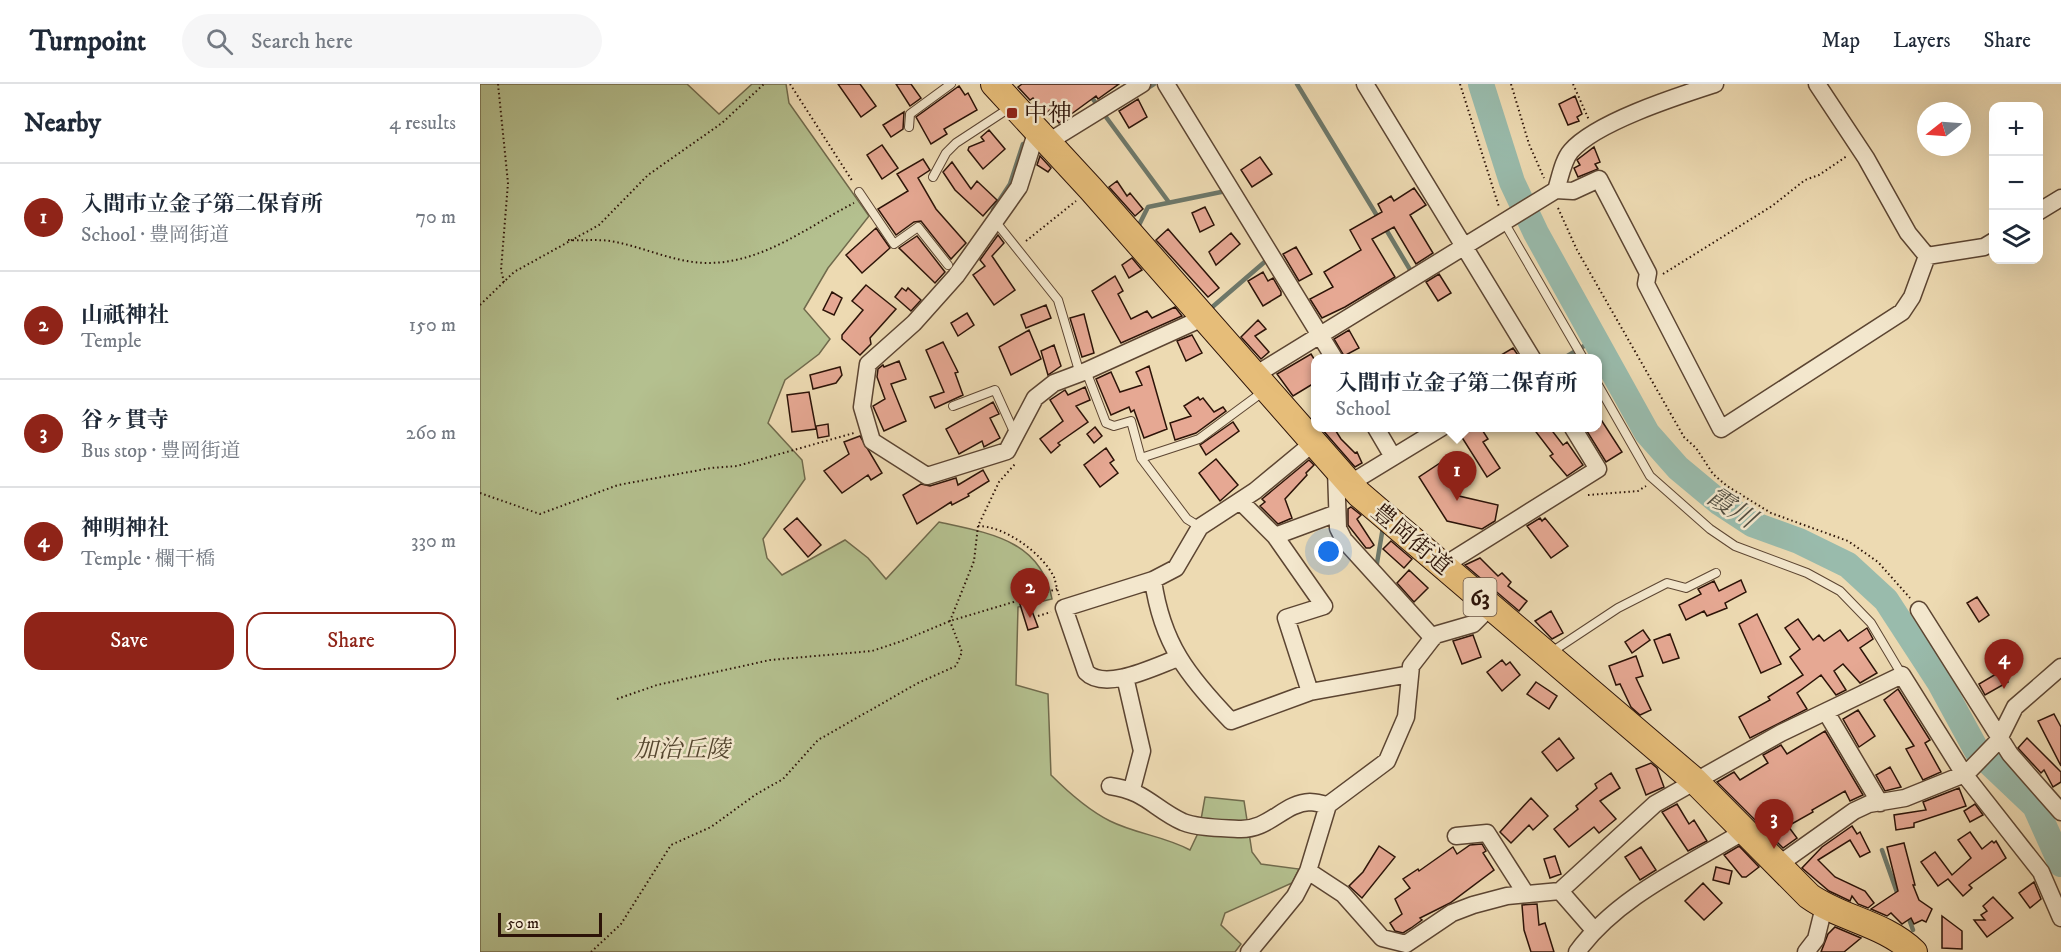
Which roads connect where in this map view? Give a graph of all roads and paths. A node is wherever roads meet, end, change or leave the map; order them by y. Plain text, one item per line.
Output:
1 (498, 84) edge
2 (764, 84) edge
3 (790, 84) edge
4 (951, 84) edge
5 (1142, 84) edge
6 (1166, 84) edge
7 (1365, 84) edge
8 (1460, 84) edge
9 (1510, 84) edge
10 (1573, 84) edge
11 (1715, 84) edge
12 (1817, 84) edge
13 (1005, 93) edge
14 (909, 127) dead end
15 (1594, 133) junction
16 (1043, 136) junction
17 (1860, 148) junction
18 (933, 177) dead end
19 (1091, 189) junction
20 (859, 192) junction
21 (1551, 192) junction
22 (2061, 198) edge
23 (2043, 210) edge
24 (995, 221) junction
25 (1506, 221) junction
26 (568, 240) junction
27 (1989, 244) edge
28 (1464, 247) junction
29 (1017, 248) junction
30 (1927, 256) junction
31 (952, 271) junction
32 (504, 282) junction
33 (1647, 282) junction
34 (480, 305) edge
35 (1205, 317) junction
36 (1321, 337) junction
37 (1332, 354) edge
38 (1530, 354) edge
39 (1581, 354) edge
40 (1083, 372) junction
41 (1260, 382) junction
42 (1602, 392) edge
43 (953, 406) dead end
44 (868, 429) junction
45 (1378, 432) edge
46 (1434, 432) edge
47 (1575, 432) edge
48 (1012, 441) junction
49 (1313, 443) junction
50 (1393, 457) junction
51 (1141, 458) junction
52 (1343, 477) junction
53 (1657, 480) junction
54 (480, 493) edge
55 (1561, 493) junction
56 (1240, 501) junction
57 (1337, 513) junction
58 (978, 525) junction
59 (1200, 527) junction
60 (1275, 536) junction
61 (1443, 566) junction
62 (1716, 573) dead end
63 (1153, 580) junction
64 (1057, 588) junction
65 (1491, 606) junction
66 (1058, 610) junction
67 (1919, 610) joint
68 (1038, 616) dead end
69 (950, 621) junction
70 (1433, 638) junction
71 (1547, 654) junction
72 (1178, 658) junction
73 (2061, 667) edge
74 (1410, 674) junction
75 (1902, 675) junction
76 (1125, 677) junction
77 (1310, 692) junction
78 (617, 699) dead end
79 (1826, 712) junction
80 (1999, 739) junction
81 (1965, 773) junction
82 (1695, 781) junction
83 (1110, 786) dead end
84 (1132, 789) junction
85 (1880, 803) junction
86 (1328, 805) junction
87 (2061, 812) edge
88 (1746, 830) junction
89 (1456, 836) dead end
90 (1778, 865) junction
91 (1308, 871) junction
92 (1560, 891) junction
93 (1526, 894) junction
94 (1824, 907) junction
95 (2061, 918) edge
96 (1594, 930) junction
97 (591, 952) edge
98 (1249, 952) edge
99 (1577, 952) edge
100 (1806, 952) edge
101 (1914, 952) edge

1 - 32 path
2 - 26 path
3 - 20 path
4 - 14 lane
5 - 16 street
6 - 36 street
7 - 28 street
8 - 25 path
9 - 21 path
10 - 15 path
11 - 15 street
12 - 17 street
13 - 16 main road, 豊岡街道 / 63
13 - 18 lane
15 - 21 street
16 - 19 main road, 豊岡街道 / 63
16 - 24 street
17 - 30 street
17 - 33 path
19 - 29 path
19 - 35 main road, 豊岡街道 / 63
20 - 26 path
20 - 31 lane
21 - 25 street
21 - 33 street
21 - 67 path
22 - 23 street
24 - 29 lane
24 - 31 street
25 - 28 street
25 - 39 lane
26 - 32 path
27 - 30 street
28 - 36 street
28 - 38 street
29 - 40 lane
30 - 33 street
31 - 44 street
32 - 34 path
35 - 40 street
35 - 41 main road, 豊岡街道 / 63
36 - 37 street
36 - 41 street
40 - 48 street
40 - 51 lane
41 - 49 main road, 豊岡街道 / 63
41 - 51 lane
42 - 53 lane
43 - 48 lane
44 - 48 street
44 - 54 path
45 - 50 street
46 - 50 street
47 - 55 street
48 - 58 path
49 - 52 main road, 豊岡街道 / 63
49 - 56 street
50 - 52 street
51 - 59 lane
52 - 57 street
52 - 61 main road, 豊岡街道 / 63
53 - 55 path
53 - 75 lane
55 - 61 street
56 - 59 street
56 - 60 street
57 - 60 street
57 - 70 street
58 - 64 path
58 - 69 path
59 - 63 street
60 - 77 street
61 - 65 main road, 豊岡街道 / 63
62 - 71 lane
63 - 66 street
63 - 72 street
64 - 66 path
64 - 69 path
65 - 70 street
65 - 71 main road, 豊岡街道 / 63
66 - 68 path
66 - 76 street
67 - 80 street
69 - 78 path
69 - 97 path
70 - 74 street
71 - 82 main road, 豊岡街道 / 63
72 - 76 street
72 - 77 street
73 - 80 street
74 - 77 street
74 - 86 street
75 - 79 street
75 - 81 street
76 - 84 street
79 - 82 street
79 - 85 street
80 - 81 street
80 - 87 street
81 - 85 street
81 - 95 street
82 - 88 main road, 豊岡街道 / 63
82 - 92 street
83 - 84 street
84 - 86 street
85 - 90 street
86 - 91 street
88 - 90 main road, 豊岡街道 / 63
88 - 96 street
89 - 93 street
90 - 94 main road, 豊岡街道 / 63
91 - 93 street
91 - 98 street
92 - 93 street
92 - 96 street
94 - 100 street
94 - 101 main road, 豊岡街道 / 63
96 - 99 street

